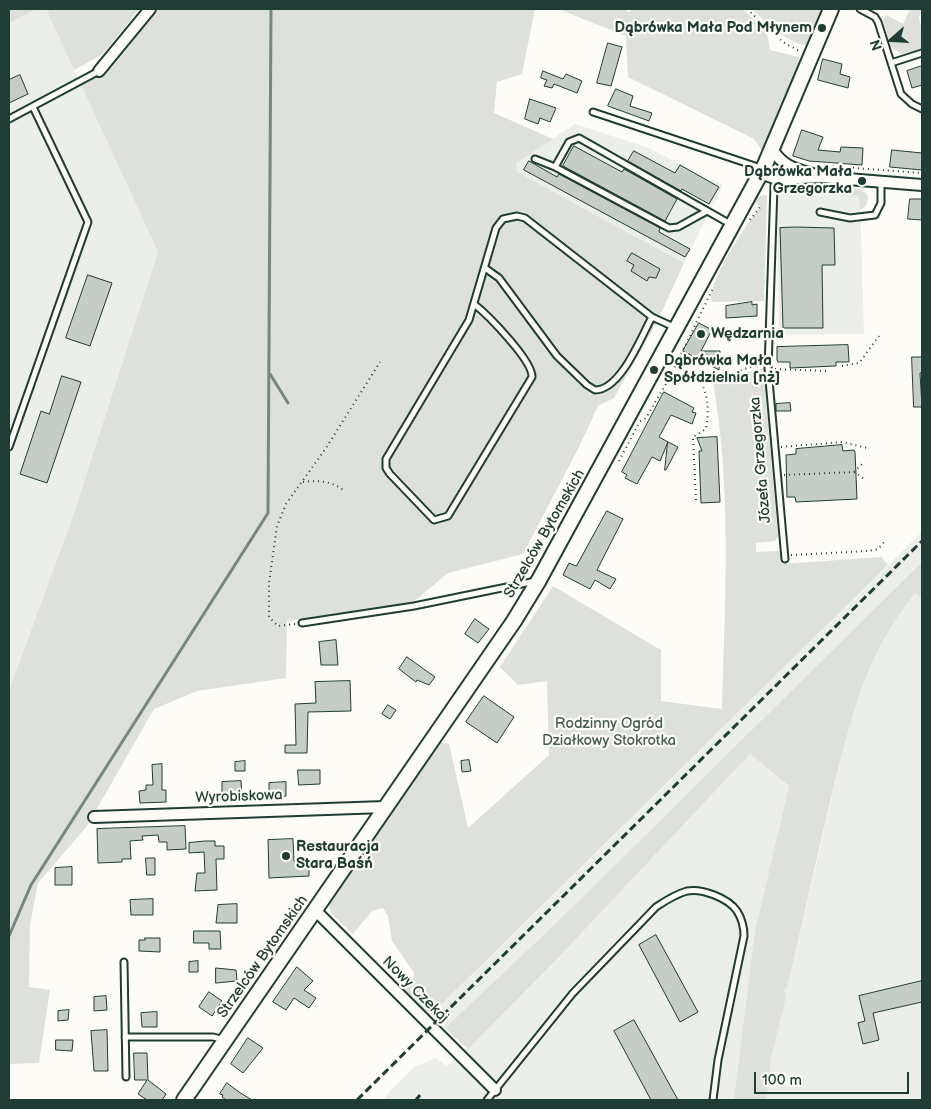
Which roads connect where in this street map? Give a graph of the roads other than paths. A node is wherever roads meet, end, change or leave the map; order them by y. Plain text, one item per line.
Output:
1 (150, 9) edge
2 (831, 9) edge
3 (860, 9) edge
4 (922, 53) edge
5 (891, 63) junction
6 (99, 71) joint
7 (33, 107) junction
8 (922, 109) edge
9 (593, 112) dead end
10 (9, 119) edge
11 (772, 149) junction
12 (535, 158) dead end
13 (787, 166) junction
14 (555, 167) junction
15 (762, 170) junction
16 (822, 172) junction
17 (777, 179) junction
18 (881, 182) junction
19 (922, 185) edge
20 (707, 211) junction
21 (820, 212) dead end
22 (739, 226) junction
23 (485, 268) junction
24 (474, 304) junction
25 (652, 317) junction
26 (677, 328) junction
27 (11, 432) edge
28 (9, 446) edge
29 (785, 557) road end
30 (539, 580) junction
31 (302, 623) road end
32 (385, 807) junction
33 (94, 817) dead end
34 (315, 910) junction
35 (124, 962) dead end
36 (125, 1037) junction
37 (225, 1040) junction
38 (126, 1077) dead end
39 (495, 1090) junction
40 (184, 1100) edge
41 (487, 1100) edge
42 (713, 1100) edge

1 - 6 street
2 - 11 street, Strzelców Bytomskich
3 - 5 lane
4 - 5 lane
5 - 8 lane
6 - 7 lane
7 - 10 lane
7 - 27 lane
9 - 15 lane
11 - 13 street
11 - 15 street, Strzelców Bytomskich
12 - 14 lane
13 - 15 street
13 - 16 street
14 - 20 lane
14 - 20 lane
15 - 17 street
15 - 22 street, Strzelców Bytomskich
16 - 17 street
16 - 18 street
17 - 29 lane, Józefa Grzegorzka
18 - 19 street
18 - 21 lane
20 - 22 lane
22 - 26 street, Strzelców Bytomskich
23 - 24 lane
23 - 25 lane
23 - 25 lane
24 - 24 lane
25 - 26 lane
26 - 30 street, Strzelców Bytomskich
27 - 28 lane
30 - 31 lane
30 - 32 street, Strzelców Bytomskich
32 - 33 street, Wyrobiskowa
32 - 34 street, Strzelców Bytomskich
34 - 37 street, Strzelców Bytomskich
34 - 39 street, Nowy Czekaj
35 - 36 lane
36 - 37 lane, Strzelców Bytomskich
36 - 38 lane
37 - 40 street, Strzelców Bytomskich
39 - 41 lane
39 - 42 lane

